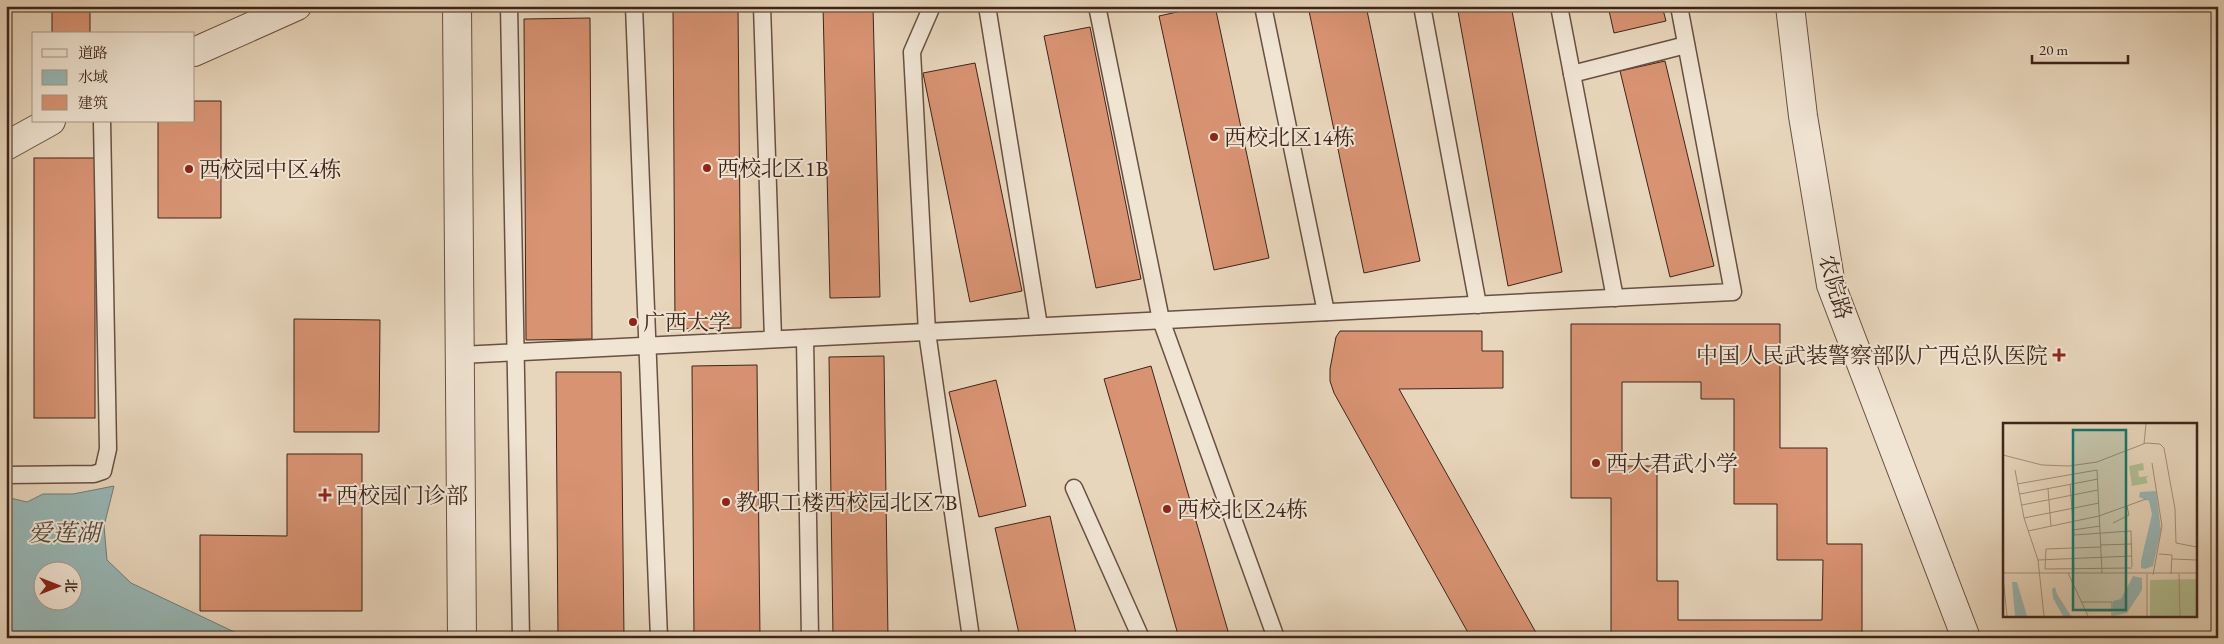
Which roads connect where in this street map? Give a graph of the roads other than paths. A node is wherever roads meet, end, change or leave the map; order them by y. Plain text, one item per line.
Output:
1 (297, 6) edge
2 (456, 6) edge
3 (464, 6) edge
4 (509, 6) edge
5 (634, 6) edge
6 (762, 6) edge
7 (932, 6) edge
8 (987, 6) edge
9 (1097, 6) edge
10 (1263, 6) edge
11 (1422, 6) edge
12 (1559, 6) edge
13 (1679, 6) edge
14 (1790, 6) edge
15 (1686, 45) junction
16 (195, 52) edge
17 (1572, 74) junction
18 (49, 122) edge
19 (102, 122) edge
20 (6, 146) edge
21 (1615, 298) junction
22 (1478, 305) junction
23 (1326, 312) junction
24 (1161, 320) junction
25 (1039, 326) junction
26 (926, 332) junction
27 (805, 338) junction
28 (773, 339) junction
29 (648, 345) junction
30 (515, 352) junction
31 (460, 355) junction
32 (6, 476) edge
33 (1074, 488) dead end
34 (462, 638) edge
35 (521, 638) edge
36 (659, 638) edge
37 (810, 638) edge
38 (972, 638) edge
39 (1141, 638) edge
40 (1276, 638) edge
41 (1966, 638) edge

1 - 16 street
2 - 3 lane
2 - 31 street
4 - 30 lane
5 - 29 lane
6 - 28 lane
7 - 26 lane
8 - 25 lane
9 - 24 lane
10 - 23 lane
11 - 22 lane
12 - 17 lane
13 - 15 lane
14 - 41 street, 农院路
15 - 17 lane
15 - 21 lane
17 - 21 lane
18 - 20 street
19 - 32 lane
21 - 22 lane
22 - 23 lane
23 - 24 lane
24 - 25 lane
24 - 40 lane
25 - 26 lane
26 - 27 lane
26 - 38 lane
27 - 28 lane
27 - 37 lane
28 - 29 lane
29 - 30 lane
29 - 36 lane
30 - 31 lane
30 - 35 lane
31 - 34 street
33 - 39 lane

